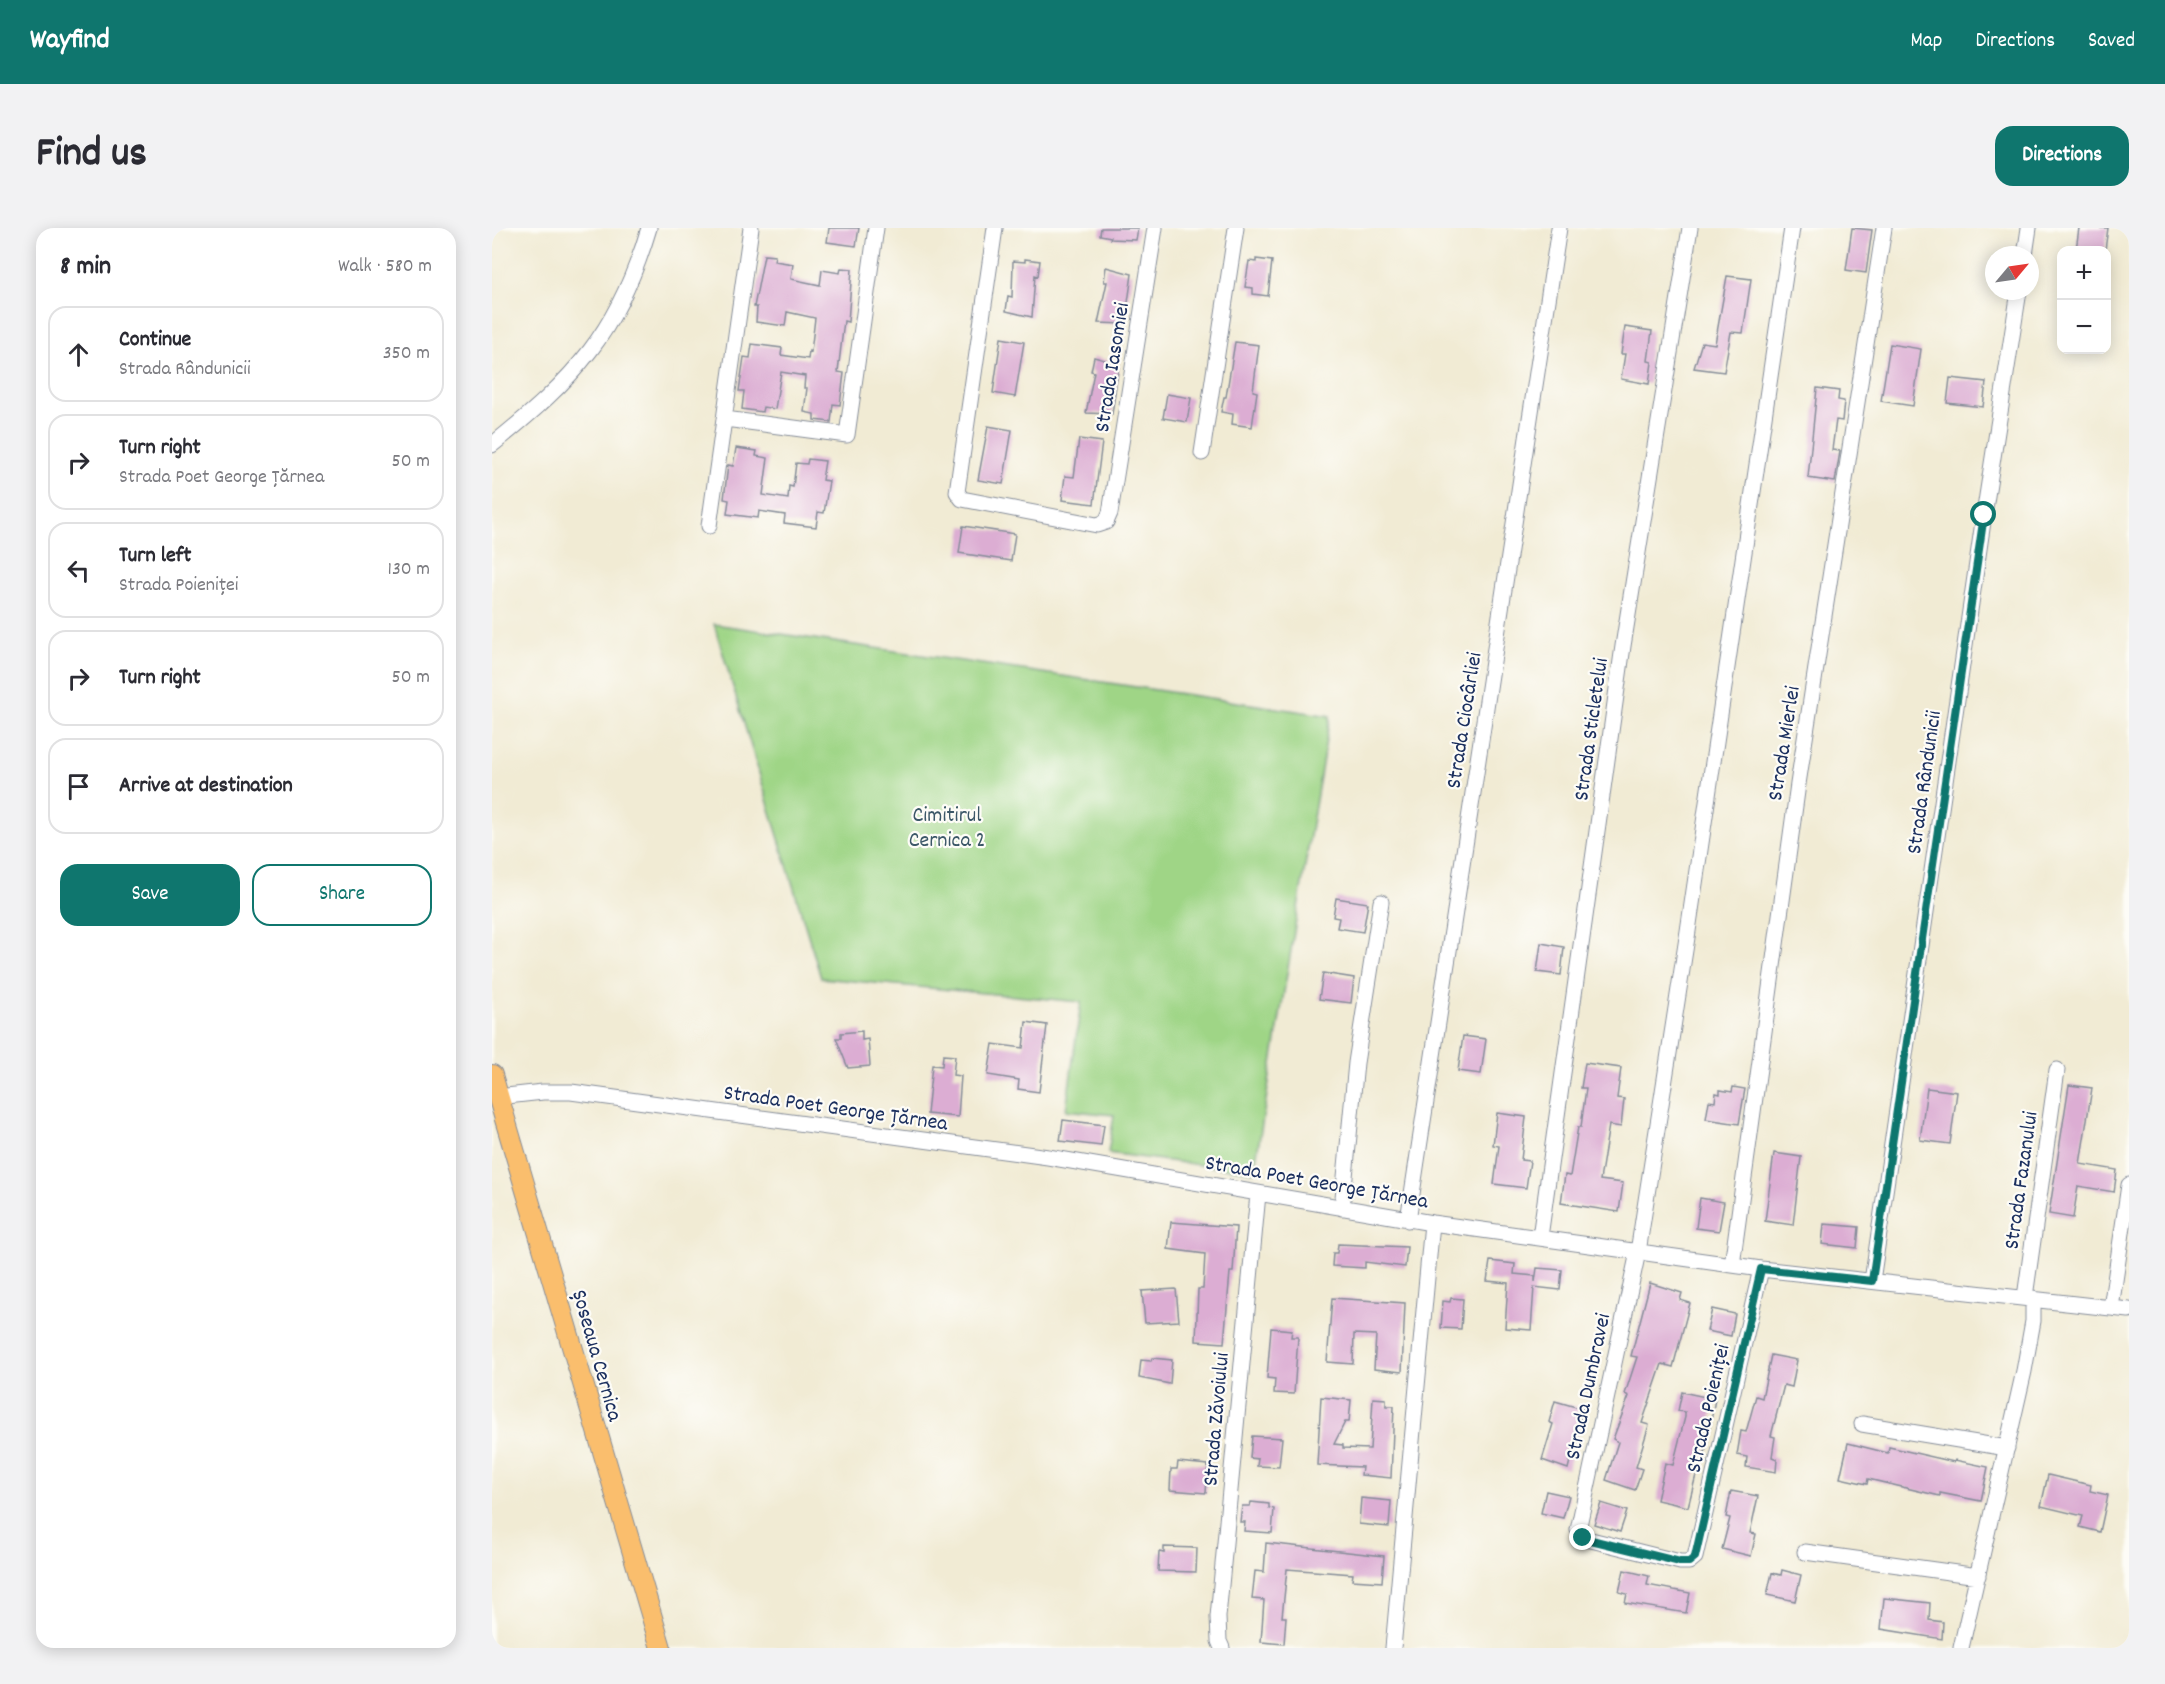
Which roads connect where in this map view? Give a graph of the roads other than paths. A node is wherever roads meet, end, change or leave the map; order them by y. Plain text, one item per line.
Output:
1 (649, 228) edge
2 (752, 228) edge
3 (876, 228) edge
4 (995, 228) edge
5 (1155, 228) edge
6 (1236, 228) edge
7 (1559, 228) edge
8 (1690, 228) edge
9 (1792, 228) edge
10 (1884, 228) edge
11 (2029, 228) edge
12 (2026, 246) edge
13 (2018, 300) edge
14 (725, 418) junction
15 (492, 445) edge
16 (1202, 453) dead end
17 (710, 526) dead end
18 (1381, 902) dead end
19 (2057, 1070) dead end
20 (492, 1076) edge
21 (498, 1098) junction
22 (2129, 1185) edge
23 (1258, 1194) junction
24 (1342, 1208) junction
25 (1408, 1220) junction
26 (1432, 1223) junction
27 (1540, 1238) junction
28 (1638, 1252) junction
29 (1732, 1265) junction
30 (1761, 1269) junction
31 (1872, 1281) junction
32 (2029, 1297) junction
33 (2112, 1308) junction
34 (2129, 1310) edge
35 (1862, 1424) dead end
36 (2007, 1448) junction
37 (1805, 1552) dead end
38 (1695, 1557) joint
39 (1978, 1576) junction
40 (661, 1648) edge
41 (1222, 1648) edge
42 (1393, 1648) edge
43 (1961, 1648) edge

1 - 15 street
2 - 14 street
3 - 14 street
4 - 5 street, Strada Iasomiei
6 - 16 street
7 - 25 street, Strada Ciocârliei
8 - 27 street, Strada Sticletelui
9 - 28 street, Strada Dumbravei
10 - 29 street, Strada Mierlei
11 - 12 street
13 - 31 street, Strada Rândunicii
14 - 17 street
18 - 24 street
19 - 32 street, Strada Fazanului
20 - 21 main road, Șoseaua Cernica
21 - 23 street, Strada Poet George Țărnea
21 - 40 main road, Șoseaua Cernica
22 - 33 street
23 - 24 street, Strada Poet George Țărnea
23 - 41 street, Strada Zăvoiului
24 - 25 street, Strada Poet George Țărnea
25 - 26 street, Strada Poet George Țărnea
26 - 27 street, Strada Poet George Țărnea
26 - 42 street
27 - 28 street, Strada Poet George Țărnea
28 - 29 street, Strada Poet George Țărnea
28 - 38 street, Strada Dumbravei
29 - 30 street, Strada Poet George Țărnea
30 - 31 street, Strada Poet George Țărnea
30 - 38 street, Strada Poieniței
31 - 32 street, Strada Poet George Țărnea
32 - 33 street, Strada Poet George Țărnea
32 - 36 street, Strada Fazanului
33 - 34 street, Strada Poet George Țărnea
35 - 36 street
36 - 39 street, Strada Fazanului
37 - 39 street
39 - 43 street, Strada Fazanului

